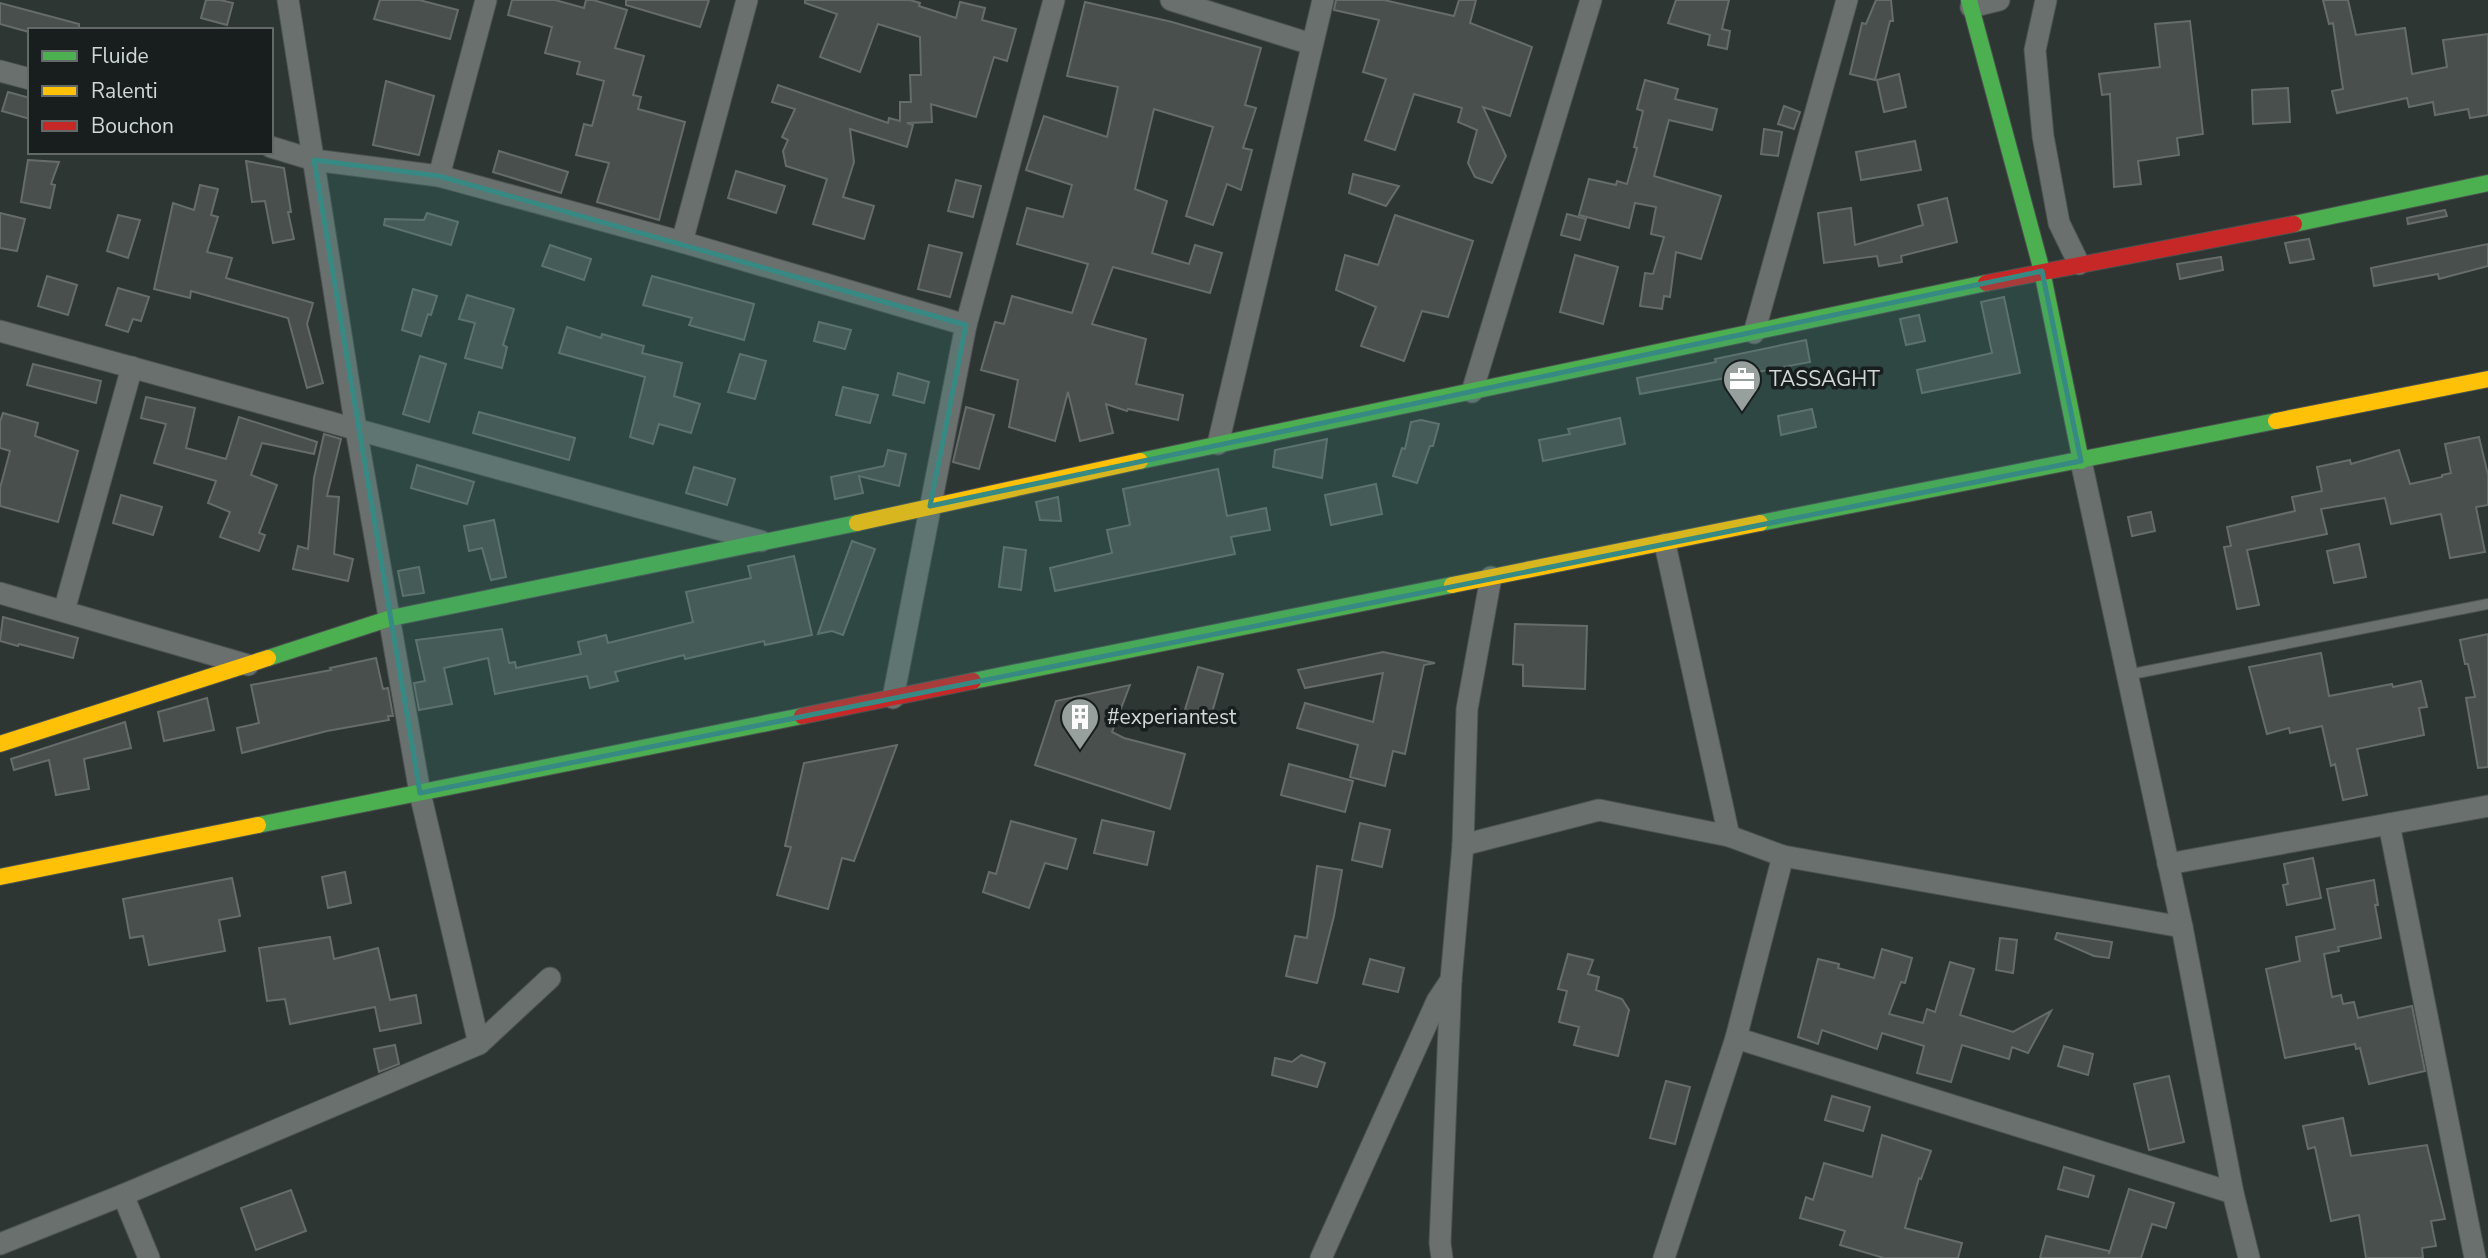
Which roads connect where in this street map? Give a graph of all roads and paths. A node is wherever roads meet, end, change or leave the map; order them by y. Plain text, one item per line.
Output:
1 (288, 0) edge
2 (486, 0) edge
3 (747, 0) edge
4 (1054, 0) edge
5 (1171, 0) edge
6 (1323, 0) edge
7 (1591, 0) edge
8 (1847, 0) edge
9 (1998, 0) edge
10 (2046, 0) edge
11 (1970, 4) edge
12 (1311, 44) junction
13 (0, 71) edge
14 (28, 78) edge
15 (273, 148) edge
16 (314, 160) junction
17 (439, 176) junction
18 (2488, 183) edge
19 (682, 242) junction
20 (2079, 264) junction
21 (2042, 271) junction
22 (966, 325) junction
23 (0, 331) edge
24 (1754, 333) junction
25 (132, 367) junction
26 (2488, 379) edge
27 (1472, 391) junction
28 (356, 429) junction
29 (1218, 444) junction
30 (2081, 461) junction
31 (930, 506) junction
32 (767, 542) junction
33 (1665, 544) junction
34 (1491, 577) junction
35 (0, 593) edge
36 (2488, 604) edge
37 (64, 611) junction
38 (391, 618) junction
39 (248, 664) junction
40 (2127, 675) junction
41 (893, 698) junction
42 (0, 744) edge
43 (420, 793) junction
44 (2488, 806) edge
45 (2389, 824) junction
46 (1729, 836) junction
47 (1463, 845) junction
48 (1783, 856) junction
49 (2168, 864) junction
50 (0, 877) edge
51 (2182, 928) junction
52 (550, 978) dead end
53 (1451, 980) junction
54 (1736, 1038) junction
55 (480, 1044) junction
56 (2234, 1193) junction
57 (123, 1195) junction
58 (0, 1244) edge
59 (149, 1258) edge
60 (1321, 1258) edge
61 (1442, 1258) edge
62 (1664, 1258) edge
63 (2249, 1258) edge
64 (2475, 1258) edge

1 - 16 street
2 - 17 street
3 - 19 street
4 - 22 street
5 - 12 street
6 - 12 street
7 - 27 street
8 - 24 street
9 - 11 street
10 - 20 street
11 - 21 street
12 - 29 street
13 - 14 street
15 - 16 street
16 - 17 street
16 - 28 street
17 - 19 street
18 - 20 street
19 - 22 street
20 - 21 street
21 - 24 street
21 - 30 street
22 - 31 street
23 - 25 street
24 - 27 street
25 - 28 street
25 - 37 street
26 - 30 street
27 - 29 street
28 - 32 street
28 - 38 street
29 - 31 street
30 - 33 street
30 - 40 street
31 - 32 street
31 - 41 street
32 - 38 street
33 - 34 street
33 - 46 street
34 - 41 street
34 - 47 street
35 - 37 street
36 - 40 lane
37 - 39 street
38 - 39 street
38 - 43 street
39 - 42 street
40 - 49 street
41 - 43 street
43 - 50 street
43 - 55 street
44 - 45 street
45 - 49 street
45 - 64 street
46 - 47 street
46 - 48 street
47 - 53 street
48 - 51 street
48 - 54 street
49 - 51 street
51 - 56 street
52 - 55 street
53 - 60 street
53 - 61 street
54 - 56 street
54 - 62 street
55 - 57 street
56 - 63 street
57 - 58 street
57 - 59 street

